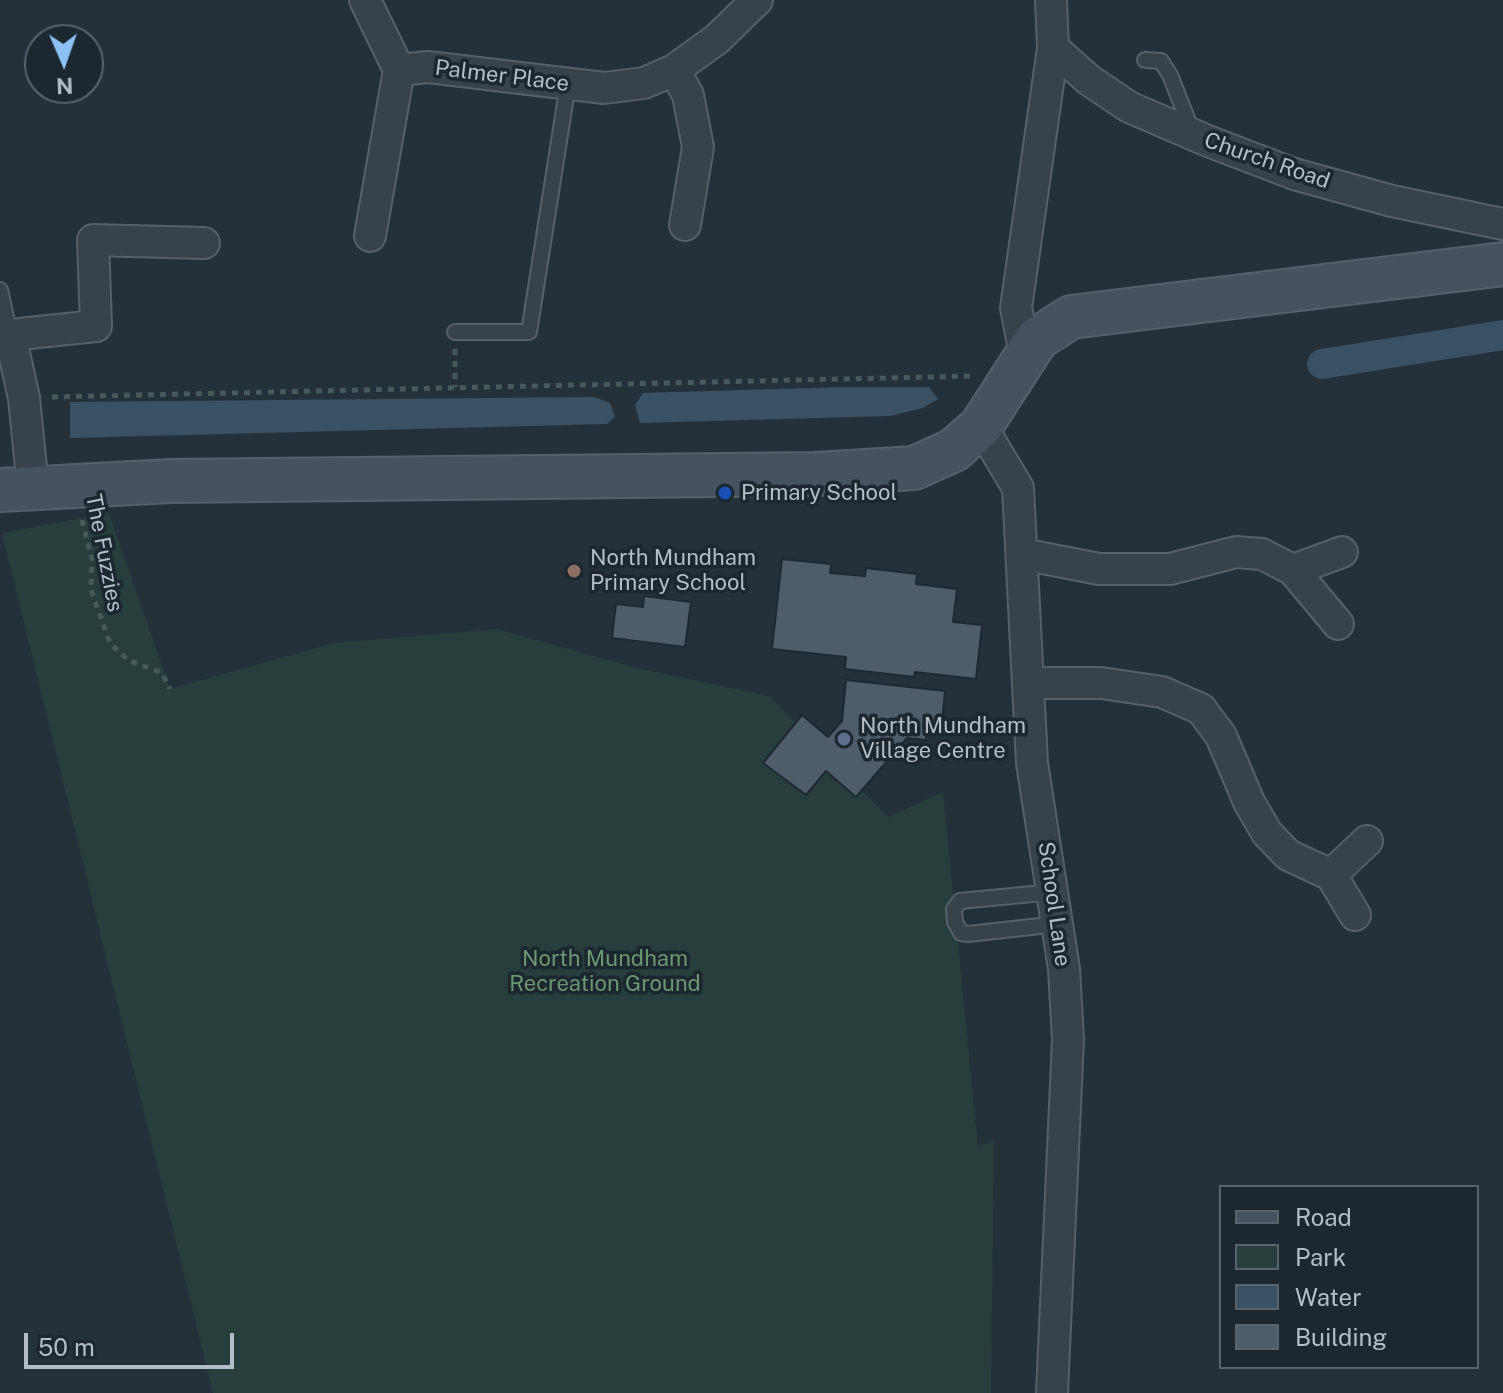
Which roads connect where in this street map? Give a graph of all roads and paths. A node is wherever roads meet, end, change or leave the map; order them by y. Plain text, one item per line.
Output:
1 (365, 0) edge
2 (757, 0) edge
3 (1051, 0) edge
4 (1053, 48) junction
5 (1145, 60) dead end
6 (399, 70) junction
7 (674, 70) junction
8 (568, 84) junction
9 (1193, 135) junction
10 (1503, 224) edge
11 (685, 225) dead end
12 (370, 236) dead end
13 (204, 243) dead end
14 (1503, 264) edge
15 (0, 290) edge
16 (455, 332) joint
17 (10, 335) junction
18 (1018, 366) junction
19 (455, 387) junction
20 (24, 398) junction
21 (981, 426) junction
22 (74, 485) junction
23 (17, 489) edge
24 (1342, 552) dead end
25 (1022, 554) junction
26 (1293, 570) junction
27 (1338, 624) dead end
28 (1029, 683) junction
29 (170, 689) dead end
30 (1367, 841) dead end
31 (1331, 875) junction
32 (1053, 892) junction
33 (1355, 915) dead end
34 (1058, 924) junction
35 (1052, 1393) edge

1 - 6 street
2 - 7 street, Palmer Place
3 - 4 street
4 - 9 street, Church Road
4 - 18 street
5 - 9 lane
6 - 8 street, Palmer Place
6 - 12 street
7 - 8 street, Palmer Place
7 - 11 street
8 - 16 lane
9 - 10 street, Church Road
13 - 17 street
14 - 18 main road
15 - 17 lane
16 - 19 path
17 - 20 street
18 - 19 path
18 - 21 main road
19 - 20 path
20 - 23 street
21 - 22 main road
21 - 25 street, School Lane
22 - 23 main road
22 - 29 path, The Fuzzies
24 - 26 street
25 - 26 street
25 - 28 street, School Lane
26 - 27 street
28 - 31 street
28 - 32 street, School Lane
30 - 31 street
31 - 33 street
32 - 34 street, School Lane
32 - 34 lane
34 - 35 street, School Lane

